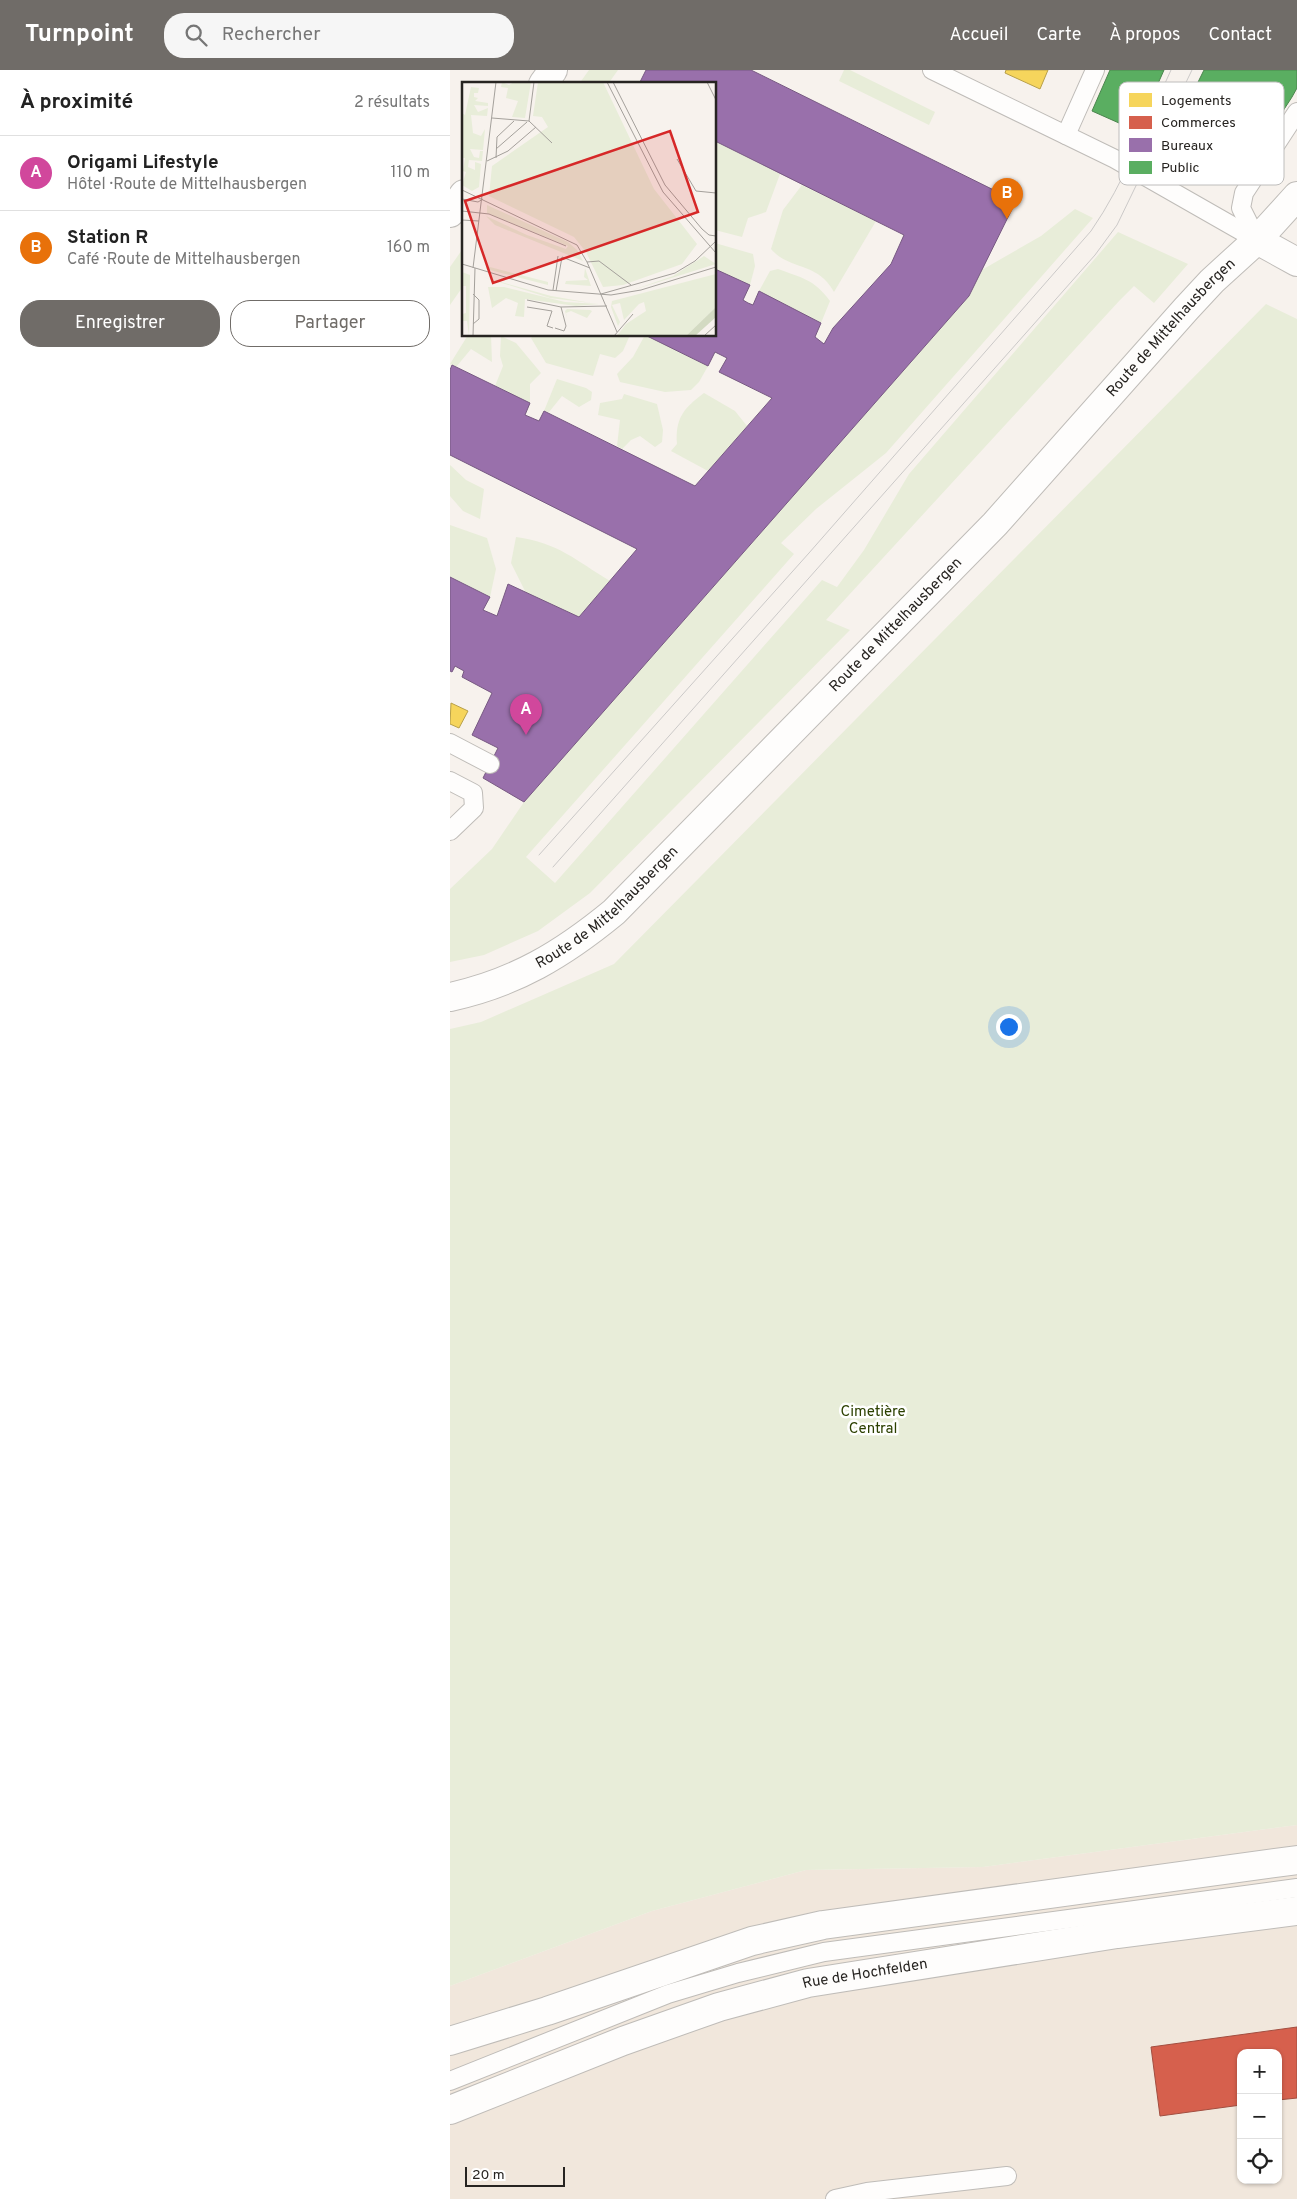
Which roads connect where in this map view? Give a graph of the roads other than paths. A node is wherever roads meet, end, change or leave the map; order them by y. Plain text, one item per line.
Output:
1 (553, 70) edge
2 (932, 70) edge
3 (1095, 70) edge
4 (544, 82) edge
5 (1297, 112) edge
6 (1284, 132) edge
7 (1066, 135) junction
8 (1119, 161) edge
9 (1161, 185) edge
10 (1249, 185) edge
11 (1297, 196) edge
12 (462, 197) edge
13 (450, 213) edge
14 (1257, 240) junction
15 (1297, 262) edge
16 (450, 743) edge
17 (490, 764) dead end
18 (450, 780) edge
19 (450, 831) edge
20 (450, 996) edge
21 (1297, 1860) edge
22 (1297, 1888) edge
23 (1297, 1911) edge
24 (450, 2041) edge
25 (450, 2081) edge
26 (450, 2110) edge
27 (1006, 2176) dead end
28 (835, 2199) edge

1 - 4 main road
2 - 7 lane
3 - 7 lane
5 - 6 lane
7 - 8 lane
9 - 14 lane
10 - 14 lane
11 - 14 main road, Route de Mittelhausbergen
12 - 13 main road
14 - 15 main road
14 - 20 main road, Route de Mittelhausbergen
16 - 17 lane
18 - 19 lane
21 - 24 main road
22 - 25 lane
23 - 26 main road, Rue de Hochfelden
27 - 28 lane

